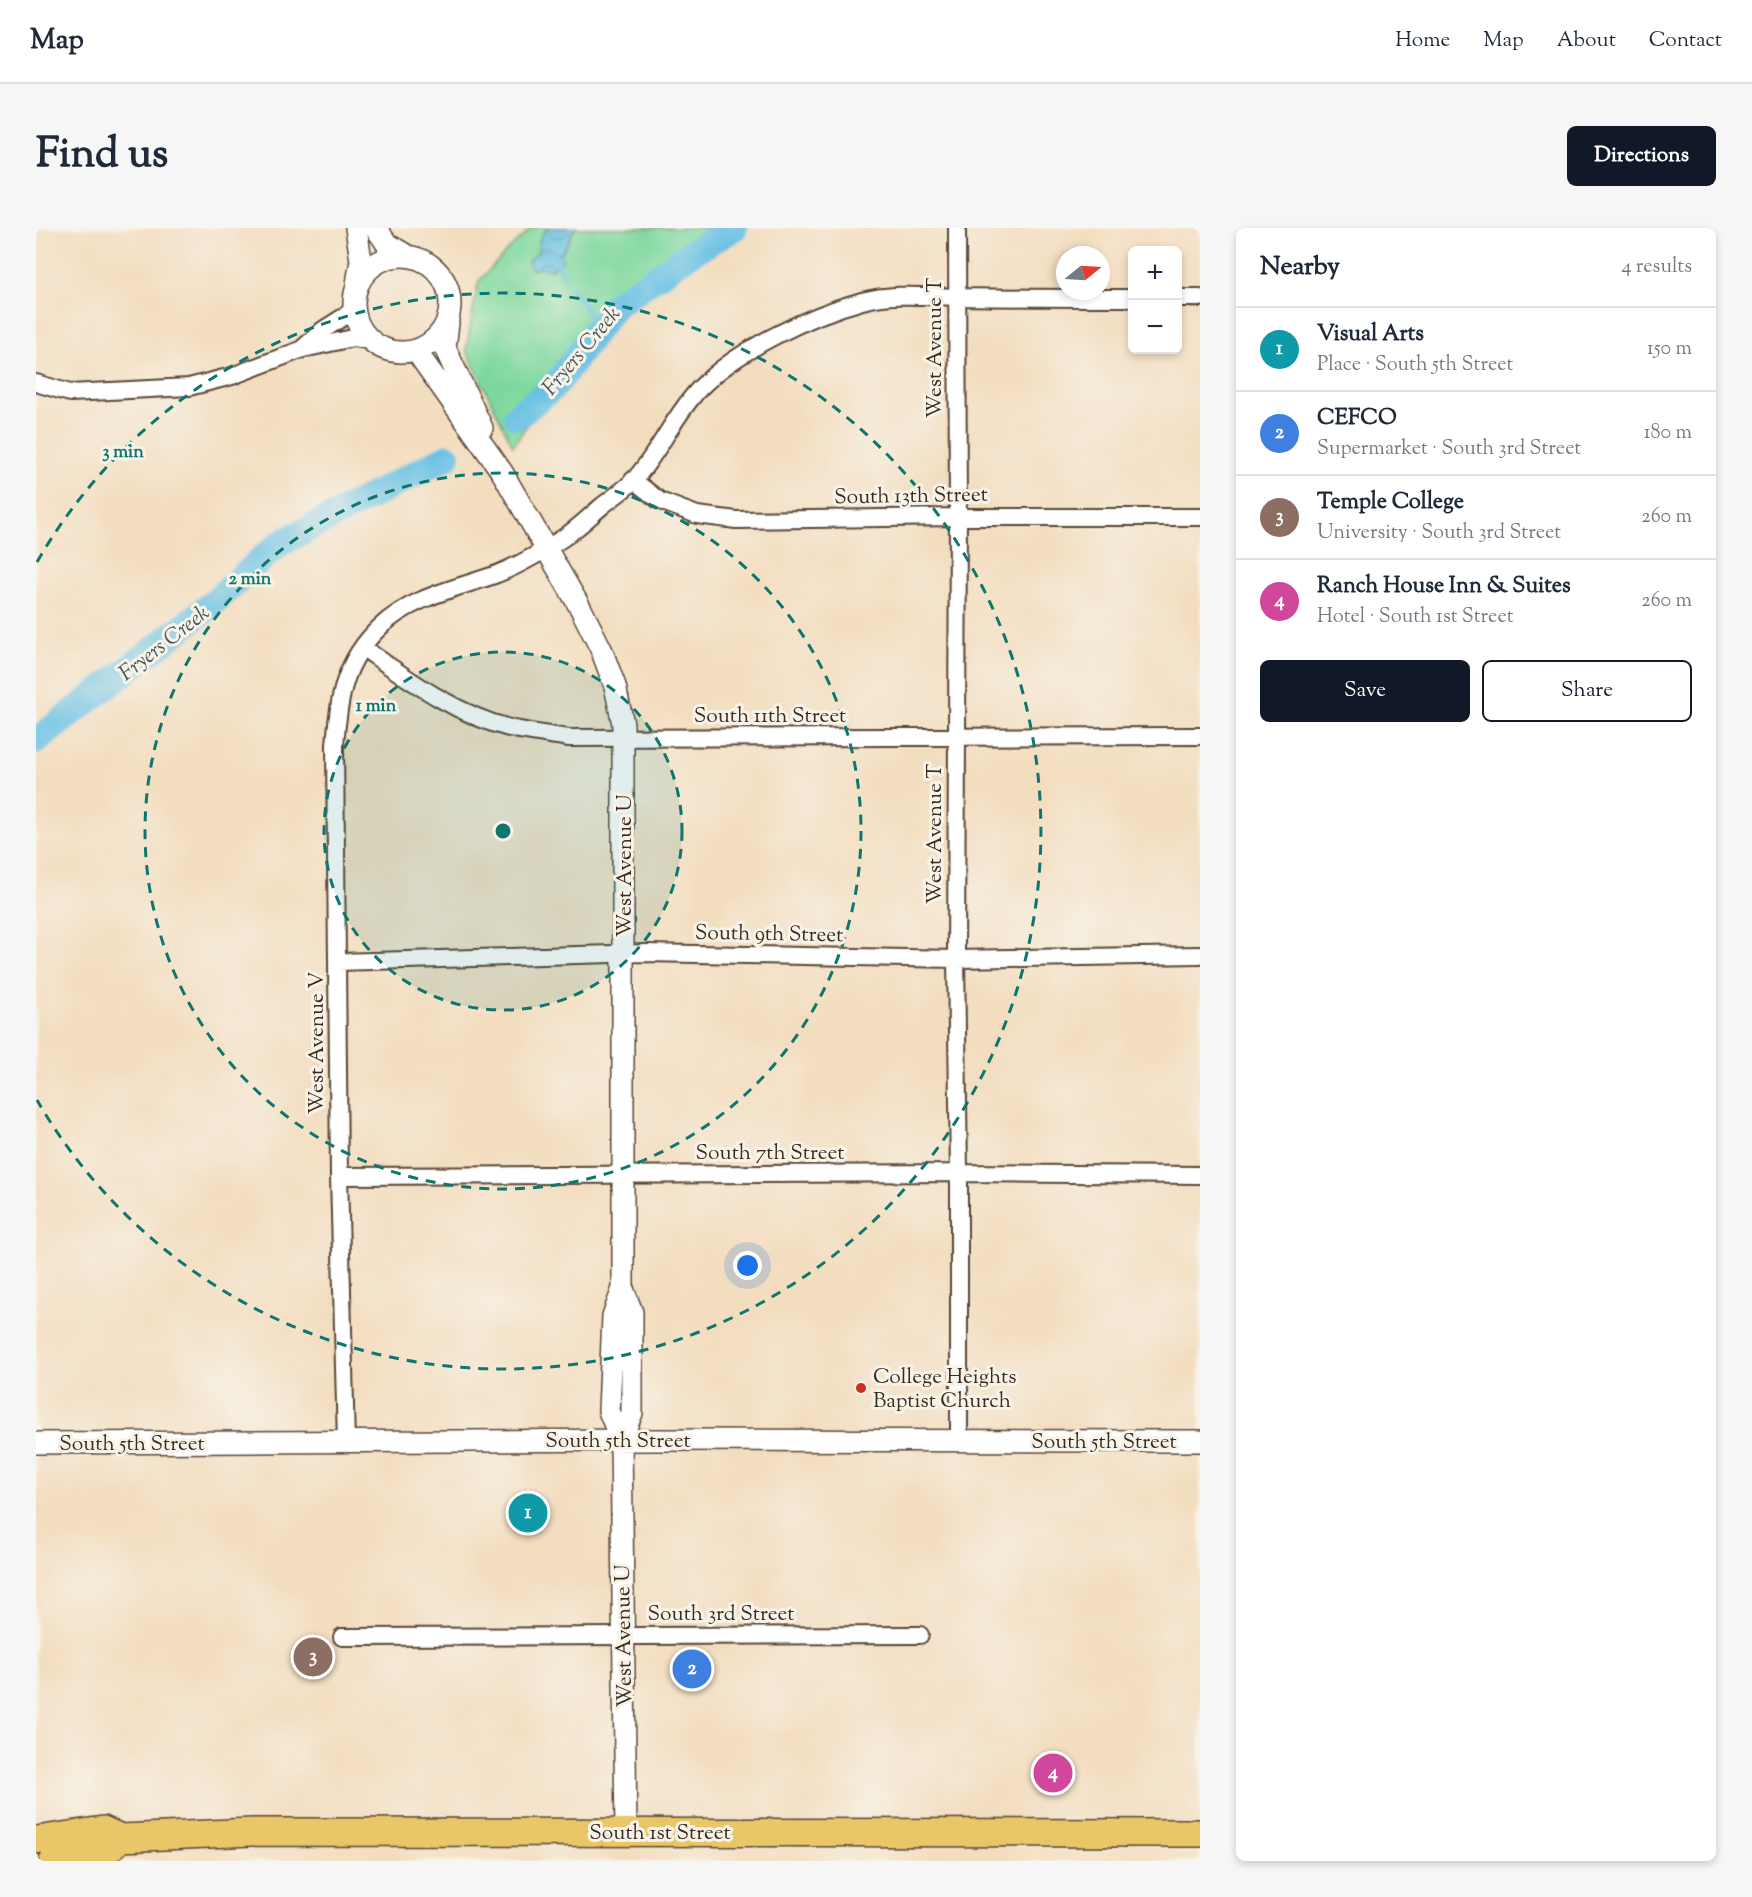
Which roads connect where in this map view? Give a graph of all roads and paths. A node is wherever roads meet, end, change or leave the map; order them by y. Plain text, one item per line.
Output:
1 (356, 228) edge
2 (376, 228) edge
3 (957, 228) edge
4 (408, 256) junction
5 (357, 286) junction
6 (956, 297) junction
7 (1128, 298) edge
8 (1182, 298) edge
9 (1200, 298) edge
10 (354, 308) junction
11 (448, 322) junction
12 (368, 340) junction
13 (303, 349) junction
14 (416, 351) junction
15 (36, 383) edge
16 (502, 472) junction
17 (633, 480) junction
18 (958, 517) junction
19 (1200, 517) edge
20 (547, 549) junction
21 (363, 648) junction
22 (957, 736) junction
23 (1200, 736) edge
24 (623, 738) junction
25 (624, 954) junction
26 (1200, 955) edge
27 (956, 959) junction
28 (338, 962) junction
29 (959, 1173) junction
30 (624, 1175) junction
31 (1200, 1175) edge
32 (339, 1176) junction
33 (621, 1440) junction
34 (959, 1440) junction
35 (1200, 1441) edge
36 (36, 1443) edge
37 (346, 1443) junction
38 (920, 1635) dead end
39 (623, 1636) junction
40 (342, 1637) dead end
41 (626, 1832) junction
42 (1200, 1833) edge
43 (121, 1838) junction
44 (36, 1840) edge
45 (53, 1861) edge

1 - 5 street
2 - 4 street
3 - 6 street, West Avenue T
4 - 5 street
4 - 11 street
5 - 10 street
6 - 7 street, West Avenue V
6 - 17 street, West Avenue V
6 - 18 street, West Avenue T
8 - 9 street
10 - 12 street
10 - 13 street
11 - 14 street
11 - 16 street, West Avenue U
12 - 13 street
12 - 14 street
13 - 15 street
14 - 16 street, West Avenue U
16 - 20 street, West Avenue U
17 - 18 street, South 13th Street
17 - 20 street, West Avenue V
18 - 19 street, South 13th Street
18 - 22 street, West Avenue T
20 - 21 street, West Avenue V
20 - 24 street, West Avenue U
21 - 24 street, South 11th Street
21 - 28 street, West Avenue V
22 - 23 street, South 11th Street
22 - 24 street, South 11th Street
22 - 27 street, West Avenue T
24 - 25 street, West Avenue U
25 - 27 street, South 9th Street
25 - 28 street, South 9th Street
25 - 30 street, West Avenue U
26 - 27 street, South 9th Street
27 - 29 street, West Avenue T
28 - 32 street, West Avenue V
29 - 30 street, South 7th Street
29 - 31 street, South 7th Street
29 - 34 street, West Avenue T
30 - 32 street, South 7th Street
30 - 33 street, West Avenue U
32 - 37 street, West Avenue V
33 - 34 street, South 5th Street
33 - 37 street, South 5th Street
33 - 39 street, West Avenue U
34 - 35 street, South 5th Street
36 - 37 street, South 5th Street
38 - 39 street, South 3rd Street
39 - 40 street, South 3rd Street
39 - 41 street, West Avenue U
41 - 42 main road, South 1st Street
41 - 43 main road, South 1st Street
43 - 44 main road, South 1st Street
43 - 45 main road

